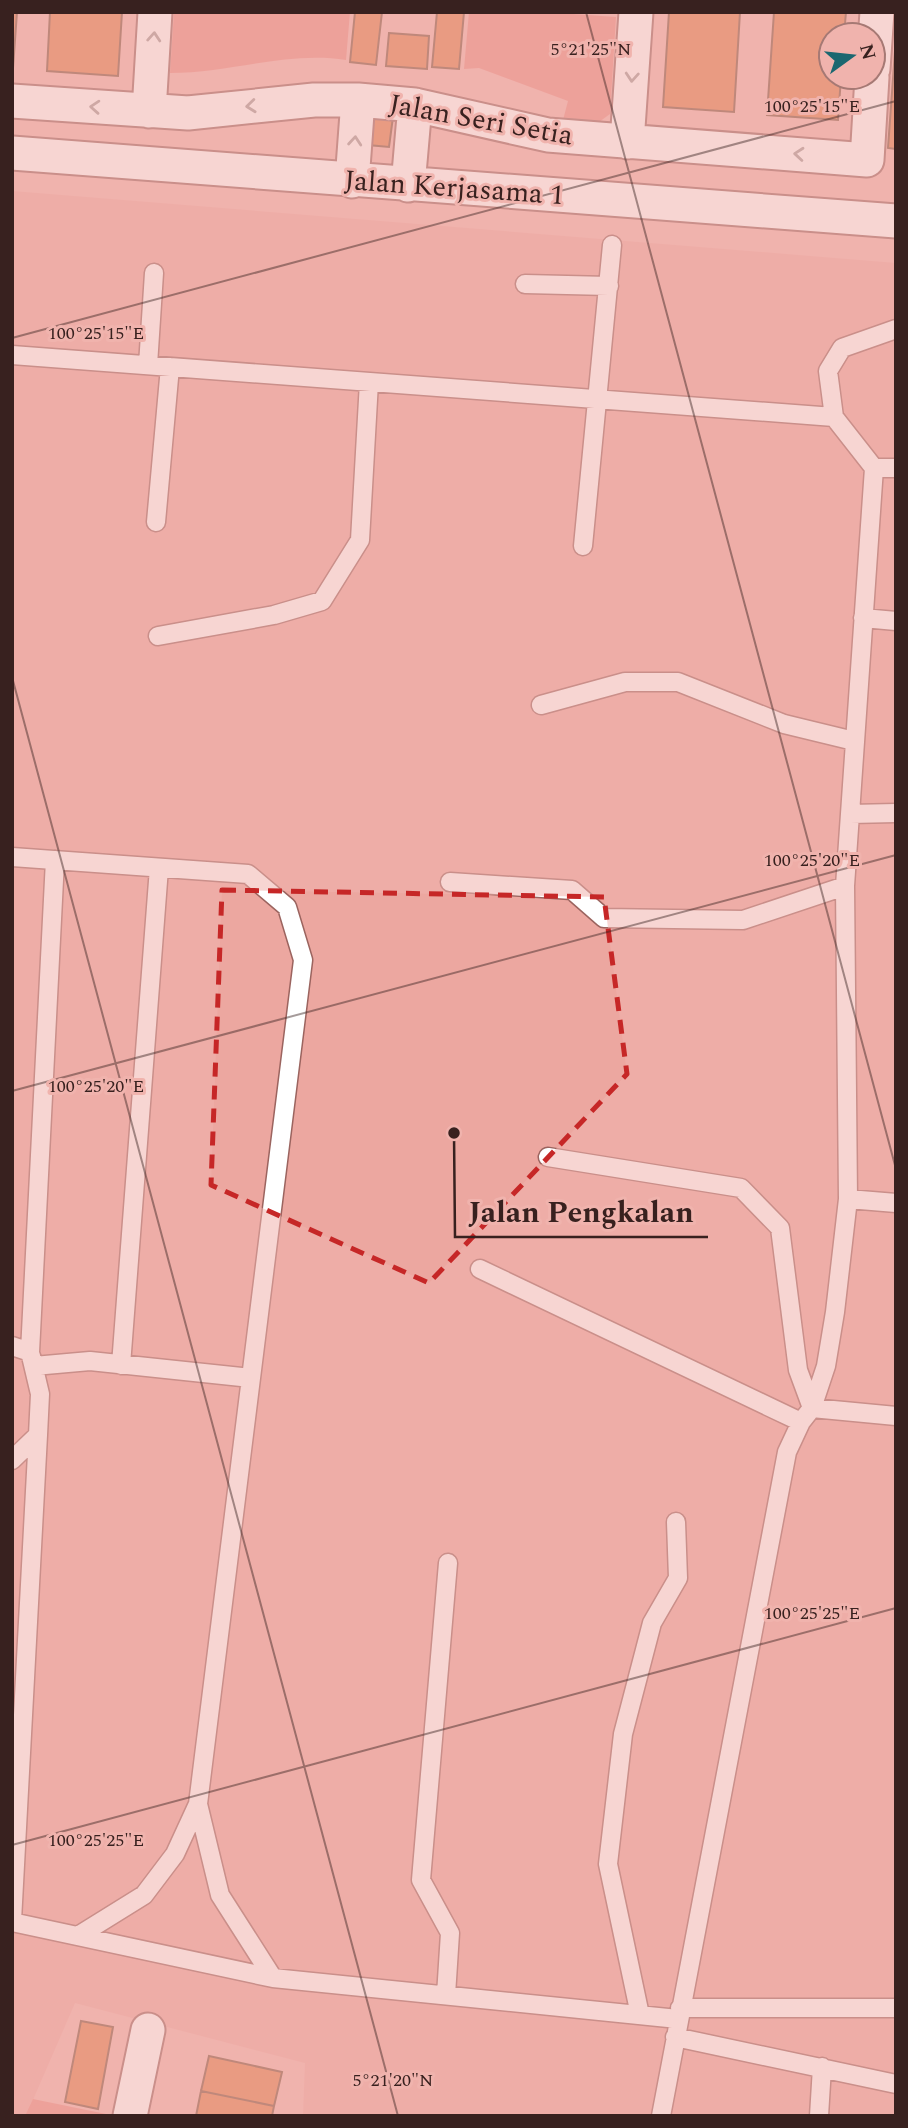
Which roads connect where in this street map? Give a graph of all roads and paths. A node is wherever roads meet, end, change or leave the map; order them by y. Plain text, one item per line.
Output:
1 (155, 12) edge
2 (636, 12) edge
3 (872, 91) edge
4 (359, 100) junction
5 (12, 101) edge
6 (415, 105) junction
7 (149, 111) junction
8 (627, 142) junction
9 (12, 153) edge
10 (352, 181) junction
11 (408, 185) junction
12 (896, 221) edge
13 (612, 245) dead end
14 (154, 273) dead end
15 (524, 284) dead end
16 (609, 286) junction
17 (896, 329) edge
18 (12, 355) edge
19 (148, 365) junction
20 (170, 367) junction
21 (369, 382) junction
22 (599, 399) junction
23 (834, 417) junction
24 (874, 468) junction
25 (896, 468) edge
26 (156, 522) dead end
27 (583, 546) dead end
28 (863, 618) junction
29 (896, 621) edge
30 (158, 636) dead end
31 (541, 705) dead end
32 (854, 741) junction
33 (896, 813) edge
34 (850, 814) junction
35 (12, 857) edge
36 (55, 860) junction
37 (159, 868) junction
38 (450, 882) dead end
39 (845, 886) junction
40 (548, 1157) dead end
41 (848, 1199) junction
42 (896, 1203) edge
43 (480, 1269) dead end
44 (12, 1346) edge
45 (32, 1359) junction
46 (121, 1365) junction
47 (251, 1378) junction
48 (806, 1415) junction
49 (896, 1416) edge
50 (38, 1435) junction
51 (12, 1460) edge
52 (676, 1522) dead end
53 (448, 1563) dead end
54 (198, 1804) junction
55 (12, 1922) edge
56 (78, 1936) junction
57 (273, 1978) junction
58 (446, 1995) junction
59 (896, 2008) edge
60 (679, 2014) junction
61 (640, 2015) junction
62 (148, 2029) dead end
63 (675, 2037) junction
64 (822, 2067) junction
65 (896, 2084) edge
66 (130, 2116) edge
67 (661, 2116) edge
68 (819, 2116) edge

7 -> 1 street
2 -> 8 street
3 -> 8 street, Jalan Seri Setia
4 - 6 street, Jalan Seri Setia
4 -> 7 street, Jalan Seri Setia
10 -> 4 street
7 -> 5 street, Jalan Seri Setia
6 - 8 street, Jalan Seri Setia
6 - 11 street
9 - 10 street, Jalan Kerjasama 1
10 - 11 street, Jalan Kerjasama 1
11 - 12 street, Jalan Kerjasama 1
13 - 16 lane
14 - 19 lane
15 - 16 lane
16 - 22 lane
17 - 23 lane
18 - 19 lane
19 - 20 lane
20 - 21 lane
20 - 26 lane
21 - 22 lane
21 - 30 lane
22 - 23 lane
22 - 27 lane
23 - 24 lane
24 - 25 lane
24 - 28 lane
28 - 29 lane
28 - 32 lane
31 - 32 lane
32 - 34 lane
33 - 34 lane
34 - 39 lane
35 - 36 lane
36 - 37 lane
36 - 45 lane
37 - 46 lane
37 - 47 lane
38 - 39 lane
39 - 41 lane
40 - 48 lane
41 - 42 lane
41 - 48 lane
43 - 48 lane
44 - 45 lane
45 - 46 lane
45 - 50 lane
46 - 47 lane
47 - 54 lane
48 - 49 lane
48 - 60 lane
50 - 51 lane
50 - 55 lane
52 - 61 lane
53 - 58 lane
54 - 56 lane
54 - 57 lane
55 - 56 lane
56 - 57 lane
57 - 58 lane
58 - 61 lane
59 - 60 lane
60 - 61 lane
60 - 63 lane
62 - 66 street
63 - 64 lane
63 - 67 lane
64 - 65 lane
64 - 68 lane

